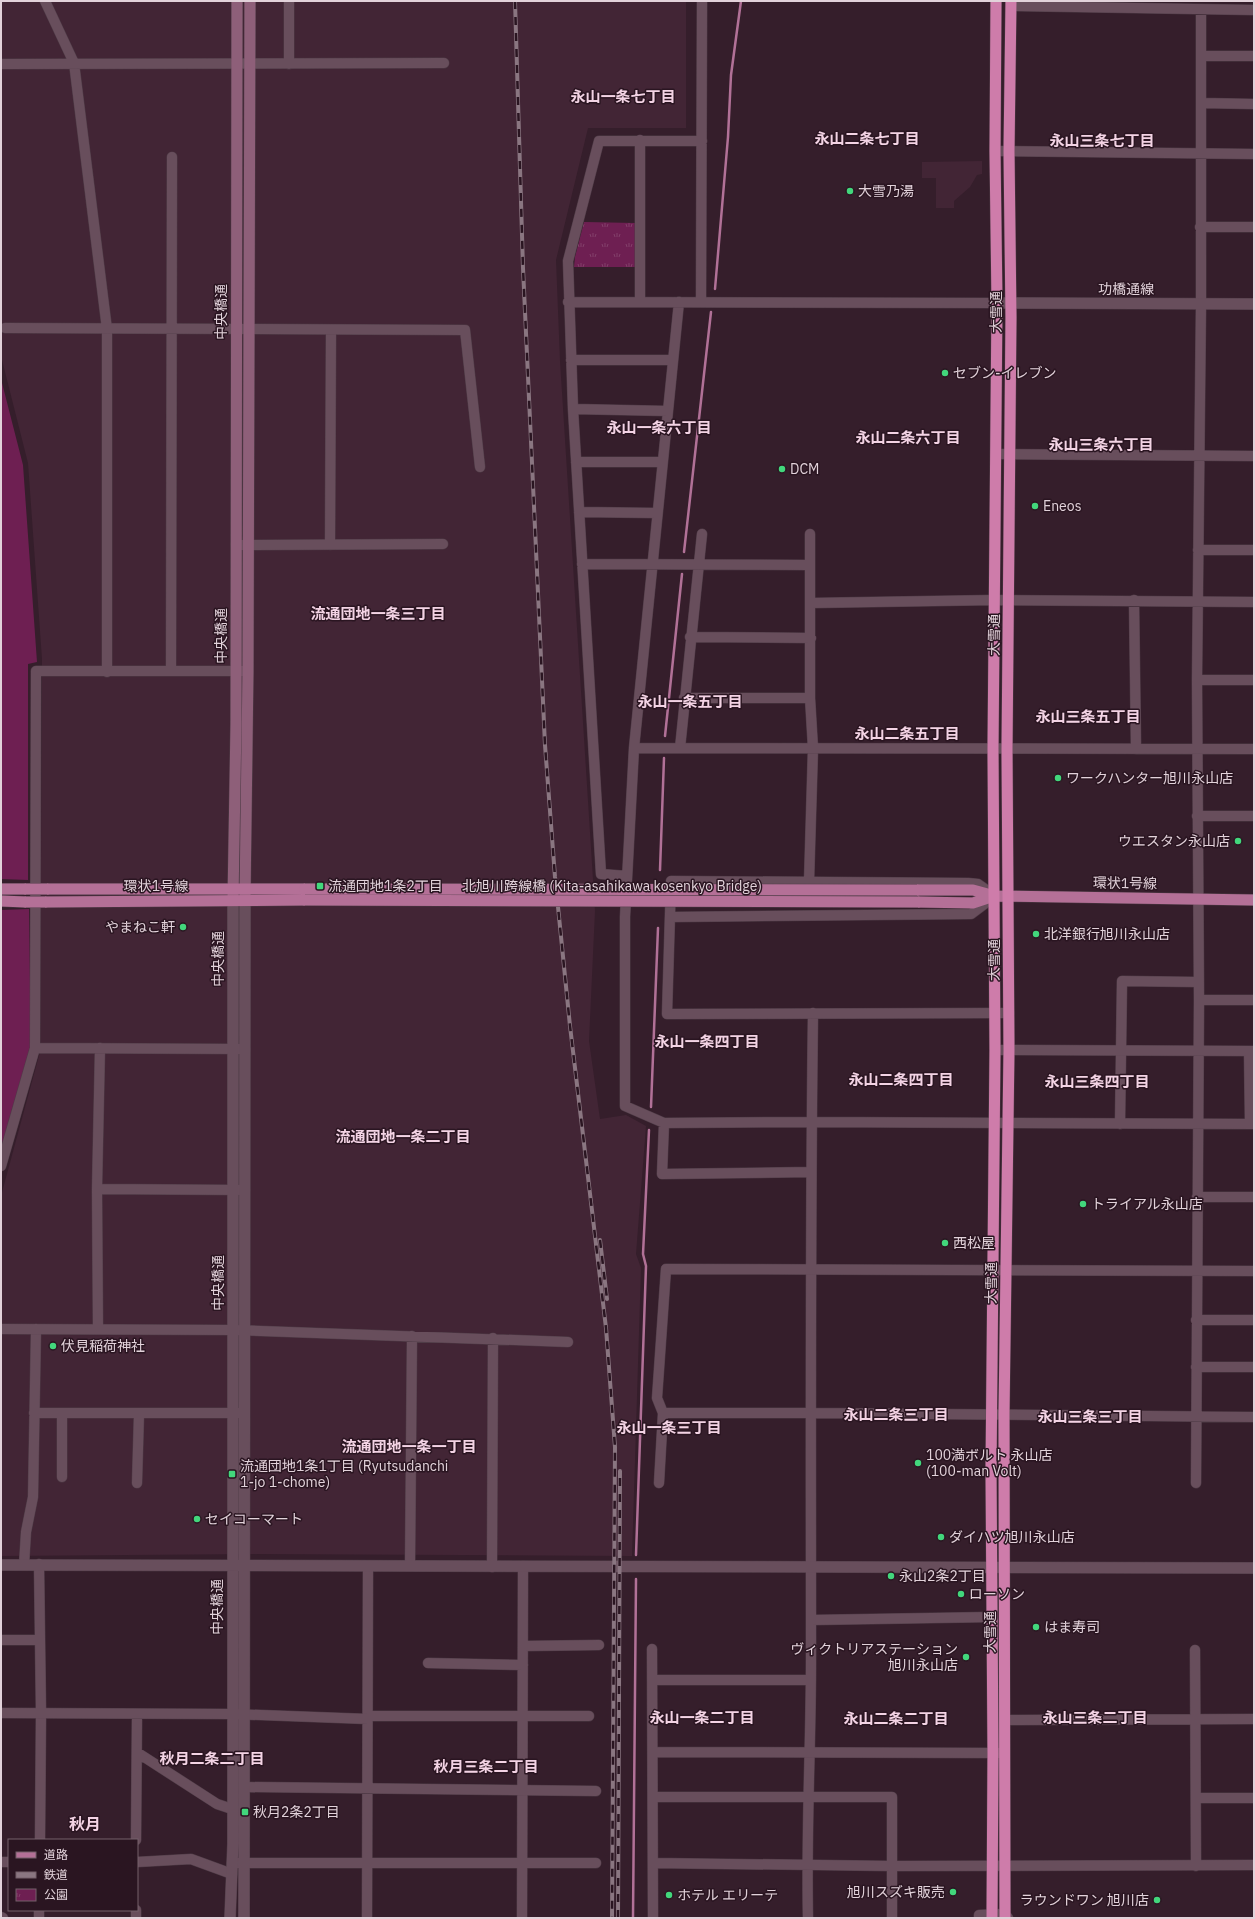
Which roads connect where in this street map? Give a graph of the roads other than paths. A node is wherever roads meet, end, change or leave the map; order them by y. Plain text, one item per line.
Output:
1 (45, 1) edge
2 (237, 1) edge
3 (250, 1) edge
4 (289, 1) edge
5 (702, 1) edge
6 (996, 1) edge
7 (1011, 3) edge
8 (1201, 10) junction
9 (1254, 10) edge
10 (1201, 56) junction
11 (1254, 56) edge
12 (74, 63) junction
13 (444, 63) dead end
14 (1, 64) edge
15 (237, 64) junction
16 (250, 64) junction
17 (289, 64) junction
18 (1201, 103) junction
19 (1254, 104) edge
20 (640, 140) junction
21 (702, 141) junction
22 (995, 151) junction
23 (1009, 151) junction
24 (1201, 153) junction
25 (1254, 154) edge
26 (172, 157) dead end
27 (1200, 227) junction
28 (1254, 227) edge
29 (568, 302) junction
30 (640, 302) junction
31 (679, 302) junction
32 (701, 302) junction
33 (997, 303) junction
34 (1011, 303) junction
35 (1201, 304) junction
36 (1254, 304) edge
37 (5, 328) dead end
38 (171, 328) junction
39 (107, 329) junction
40 (236, 329) junction
41 (249, 330) junction
42 (331, 330) junction
43 (571, 360) junction
44 (673, 360) junction
45 (573, 409) junction
46 (668, 411) junction
47 (996, 454) junction
48 (1010, 454) junction
49 (1200, 456) junction
50 (1254, 456) edge
51 (576, 462) junction
52 (662, 462) junction
53 (480, 467) dead end
54 (579, 512) junction
55 (657, 513) junction
56 (702, 534) dead end
57 (810, 534) dead end
58 (330, 544) junction
59 (444, 544) dead end
60 (236, 545) junction
61 (249, 545) junction
62 (1198, 550) junction
63 (1254, 550) edge
64 (582, 564) junction
65 (652, 564) junction
66 (698, 564) junction
67 (810, 565) junction
68 (995, 600) junction
69 (1009, 600) junction
70 (1134, 600) junction
71 (1197, 601) junction
72 (1254, 602) edge
73 (811, 603) junction
74 (690, 637) junction
75 (811, 638) junction
76 (171, 671) junction
77 (236, 671) junction
78 (248, 671) junction
79 (107, 672) junction
80 (1197, 680) junction
81 (1254, 680) edge
82 (684, 698) junction
83 (810, 698) junction
84 (634, 748) junction
85 (680, 748) junction
86 (813, 748) junction
87 (993, 748) junction
88 (1007, 749) junction
89 (1136, 749) junction
90 (1197, 749) junction
91 (1254, 749) edge
92 (1197, 816) junction
93 (1254, 816) edge
94 (627, 876) junction
95 (809, 882) junction
96 (233, 888) junction
97 (245, 888) junction
98 (5, 889) edge
99 (917, 890) joint
100 (305, 894) junction
101 (995, 896) junction
102 (1009, 896) junction
103 (233, 900) junction
104 (245, 900) junction
105 (1198, 900) junction
106 (1254, 900) edge
107 (5, 901) edge
108 (918, 902) joint
109 (670, 917) junction
110 (1197, 982) junction
111 (1198, 1000) junction
112 (1254, 1000) edge
113 (812, 1013) junction
114 (995, 1013) junction
115 (1009, 1013) junction
116 (35, 1048) junction
117 (100, 1048) junction
118 (233, 1049) junction
119 (245, 1049) junction
120 (995, 1050) junction
121 (1009, 1050) junction
122 (1120, 1050) junction
123 (1198, 1051) junction
124 (1252, 1051) edge
125 (811, 1122) junction
126 (664, 1123) junction
127 (994, 1123) junction
128 (1008, 1124) junction
129 (1120, 1124) junction
130 (1197, 1124) junction
131 (1252, 1124) edge
132 (1, 1166) edge
133 (811, 1172) junction
134 (97, 1189) junction
135 (233, 1190) junction
136 (245, 1190) junction
137 (1197, 1197) junction
138 (1254, 1197) edge
139 (810, 1268) junction
140 (993, 1270) junction
141 (1006, 1270) junction
142 (1197, 1271) junction
143 (1254, 1271) edge
144 (1196, 1320) junction
145 (1254, 1320) edge
146 (1, 1329) edge
147 (36, 1329) junction
148 (98, 1329) junction
149 (233, 1330) junction
150 (245, 1331) junction
151 (412, 1336) junction
152 (494, 1338) junction
153 (568, 1342) dead end
154 (1196, 1367) junction
155 (1254, 1367) edge
156 (246, 1412) junction
157 (34, 1413) junction
158 (62, 1413) junction
159 (232, 1413) junction
160 (810, 1413) junction
161 (139, 1414) junction
162 (663, 1414) junction
163 (991, 1414) junction
164 (1004, 1414) junction
165 (1196, 1417) junction
166 (1254, 1417) edge
167 (62, 1476) dead end
168 (659, 1482) dead end
169 (137, 1483) dead end
170 (1196, 1483) dead end
171 (39, 1564) junction
172 (1, 1565) edge
173 (24, 1565) junction
174 (232, 1565) junction
175 (245, 1565) junction
176 (368, 1566) junction
177 (410, 1566) junction
178 (523, 1566) junction
179 (492, 1567) junction
180 (810, 1568) junction
181 (992, 1568) junction
182 (1005, 1568) junction
183 (1254, 1568) edge
184 (992, 1617) junction
185 (811, 1620) junction
186 (1, 1640) edge
187 (40, 1640) junction
188 (523, 1646) junction
189 (599, 1646) dead end
190 (652, 1649) dead end
191 (1195, 1650) dead end
192 (428, 1663) dead end
193 (523, 1665) junction
194 (653, 1680) junction
195 (811, 1680) junction
196 (1, 1713) edge
197 (41, 1713) junction
198 (232, 1714) junction
199 (244, 1714) junction
200 (137, 1715) junction
201 (589, 1716) dead end
202 (368, 1717) junction
203 (522, 1717) junction
204 (1196, 1719) junction
205 (1254, 1719) edge
206 (1006, 1720) junction
207 (653, 1752) junction
208 (138, 1753) junction
209 (810, 1753) junction
210 (993, 1753) junction
211 (1006, 1753) junction
212 (245, 1787) junction
213 (368, 1789) junction
214 (523, 1791) junction
215 (596, 1791) dead end
216 (653, 1797) junction
217 (808, 1798) junction
218 (1196, 1798) junction
219 (1254, 1798) edge
220 (232, 1809) junction
221 (40, 1839) edge
222 (136, 1839) edge
223 (138, 1862) edge
224 (244, 1863) junction
225 (596, 1863) dead end
226 (653, 1863) junction
227 (367, 1864) junction
228 (522, 1864) junction
229 (807, 1865) junction
230 (992, 1865) junction
231 (1005, 1865) junction
232 (892, 1866) junction
233 (1196, 1866) junction
234 (1254, 1866) edge
235 (232, 1868) junction
236 (992, 1917) edge
237 (1006, 1917) edge
238 (230, 1918) edge
239 (244, 1918) edge
240 (367, 1918) edge
241 (522, 1918) edge
242 (653, 1918) edge
243 (808, 1918) edge
244 (892, 1918) edge
245 (979, 1918) edge

1 - 12 street
2 - 15 main road, 中央橋通
3 - 16 main road, 中央橋通
4 - 17 street
5 - 21 street
6 - 22 highway, 大雪通
7 - 8 street
7 - 23 highway, 大雪通
8 - 9 street
8 - 10 street
10 - 11 street
10 - 18 street
12 - 14 street
12 - 15 street
12 - 39 street
13 - 17 street
15 - 16 street
15 - 40 main road, 中央橋通
16 - 17 street
16 - 41 main road, 中央橋通
18 - 19 street
18 - 24 street
20 - 21 street
20 - 29 street
20 - 30 street
21 - 32 street
22 - 23 street
22 - 33 highway, 大雪通
23 - 24 street
23 - 34 highway, 大雪通
24 - 25 street
24 - 27 street
26 - 38 street
27 - 28 street
27 - 35 street
29 - 30 street
29 - 43 street
30 - 31 street
31 - 32 street
31 - 44 street
32 - 33 street
33 - 34 street, 功橋通線
33 - 47 highway, 大雪通
34 - 35 street, 功橋通線
34 - 48 highway, 大雪通
35 - 36 street, 功橋通線
35 - 49 street
37 - 39 street
38 - 39 street
38 - 40 street
38 - 76 street
39 - 79 street
40 - 41 street
40 - 60 main road, 中央橋通
41 - 42 street
41 - 61 main road, 中央橋通
42 - 53 street
42 - 58 street
43 - 44 street
43 - 45 street
44 - 46 street
45 - 46 street
45 - 51 street
46 - 52 street
47 - 48 street
47 - 68 highway, 大雪通
48 - 49 street
48 - 69 highway, 大雪通
49 - 50 street
49 - 62 street
51 - 52 street
51 - 54 street
52 - 55 street
54 - 55 street
54 - 64 street
55 - 65 street
56 - 66 street
57 - 67 street
58 - 59 street
58 - 61 street
60 - 61 street
60 - 77 main road, 中央橋通
61 - 78 main road, 中央橋通
62 - 63 street
62 - 71 street
64 - 65 street
64 - 94 street
65 - 66 street
65 - 84 street
66 - 67 street
66 - 74 street
67 - 73 street
68 - 69 street
68 - 73 street
68 - 87 highway, 大雪通
69 - 70 street
69 - 88 highway, 大雪通
70 - 71 street
70 - 89 street
71 - 72 street
71 - 80 street
73 - 75 street
74 - 75 street
74 - 82 street
75 - 83 street
76 - 77 street
76 - 79 street
77 - 78 street
77 - 96 main road, 中央橋通
78 - 97 main road, 中央橋通
79 - 116 street
80 - 81 street
80 - 90 street
82 - 83 street
82 - 85 street
83 - 86 street
84 - 85 street
84 - 94 street
85 - 86 street
86 - 87 street
86 - 95 street
87 - 88 street
87 - 101 highway, 大雪通
88 - 89 street
88 - 102 highway, 大雪通
89 - 90 street
90 - 91 street
90 - 92 street
92 - 93 street
92 - 105 street
94 - 126 street
95 - 101 street
95 - 109 street
96 - 97 main road, 環状1号線
96 - 98 main road, 環状1号線, bridge
96 - 103 main road, 中央橋通
97 - 100 main road, 環状1号線
97 - 104 main road, 中央橋通
99 - 100 main road, 北旭川跨線橋 (Kita-asahikawa kosenkyo Bridge), bridge
99 - 101 main road, 環状1号線
100 - 104 main road, 環状1号線
100 - 108 main road, 北旭川跨線橋 (Kita-asahikawa kosenkyo Bridge), bridge
101 - 102 main road, 環状1号線
101 - 108 main road, 環状1号線
101 - 109 street
101 - 114 highway, 大雪通
102 - 105 main road, 環状1号線
102 - 115 highway, 大雪通
103 - 104 main road, 環状1号線
103 - 107 main road, 環状1号線, bridge
103 - 118 street, 中央橋通
104 - 119 street, 中央橋通
105 - 106 main road, 環状1号線
105 - 110 street
109 - 113 street
110 - 111 street
110 - 122 street
111 - 112 street
111 - 123 street
113 - 114 street
113 - 125 street
114 - 115 street
114 - 120 highway, 大雪通
115 - 121 highway, 大雪通
116 - 117 street
116 - 132 street
117 - 118 street
117 - 134 street
118 - 119 street
118 - 135 street, 中央橋通
119 - 136 street, 中央橋通
120 - 121 street
120 - 127 highway, 大雪通
121 - 122 street
121 - 128 highway, 大雪通
122 - 123 street
122 - 129 street
123 - 124 street
123 - 130 street
124 - 131 street
125 - 126 street
125 - 127 street
125 - 133 street
126 - 133 street
127 - 128 street
127 - 140 highway, 大雪通
128 - 129 street
128 - 141 highway, 大雪通
129 - 130 street
130 - 131 street
130 - 137 street
133 - 139 street
134 - 135 street
134 - 148 street
135 - 136 street
135 - 149 street, 中央橋通
136 - 150 street, 中央橋通
137 - 138 street
137 - 142 street
139 - 140 street
139 - 160 street
139 - 162 street
140 - 141 street
140 - 163 highway, 大雪通
141 - 142 street
141 - 164 highway, 大雪通
142 - 143 street
142 - 144 street
144 - 145 street
144 - 154 street
146 - 147 street
147 - 148 street
147 - 157 street
148 - 149 street
149 - 150 street
149 - 159 street, 中央橋通
150 - 151 street
150 - 156 street, 中央橋通
151 - 152 street
151 - 177 street
152 - 153 street
152 - 179 street
154 - 155 street
154 - 165 street
156 - 159 street
156 - 175 street, 中央橋通
157 - 158 street
157 - 173 street
158 - 161 street
158 - 167 street
159 - 161 street
159 - 174 street, 中央橋通
160 - 162 street
160 - 163 street
160 - 180 street
161 - 169 street
162 - 168 street
163 - 164 street
163 - 181 highway, 大雪通
164 - 165 street
164 - 182 highway, 大雪通
165 - 166 street
165 - 170 street
171 - 173 street
171 - 174 street
171 - 187 street
172 - 173 street
174 - 175 street
174 - 198 street, 中央橋通
175 - 176 street
175 - 199 street, 中央橋通
176 - 177 street
176 - 202 street
177 - 179 street
178 - 179 street
178 - 180 street
178 - 188 street
180 - 181 street
180 - 185 street
181 - 182 street
181 - 184 highway, 大雪通
182 - 183 street
182 - 206 highway, 大雪通
184 - 185 street
184 - 210 highway, 大雪通
185 - 195 street
186 - 187 street
187 - 197 street
188 - 189 street
188 - 193 street
190 - 194 street
191 - 204 street
192 - 193 street
193 - 203 street
194 - 195 street
194 - 207 street
195 - 209 street
196 - 197 street
197 - 200 street
197 - 221 street
198 - 199 street
198 - 200 street
198 - 220 street, 中央橋通
199 - 202 street
199 - 212 street, 中央橋通
200 - 208 street
201 - 203 street
202 - 203 street
202 - 213 street
203 - 214 street
204 - 205 street
204 - 206 street
204 - 218 street
206 - 211 highway, 大雪通
207 - 209 street
207 - 216 street
208 - 220 street
208 - 222 street
209 - 210 street
209 - 217 street
210 - 211 street
210 - 230 highway, 大雪通
211 - 231 highway, 大雪通
212 - 213 street
212 - 224 street, 中央橋通
213 - 214 street
213 - 227 street
214 - 215 street
214 - 228 street
216 - 217 street
216 - 226 street
217 - 229 street
217 - 232 street
218 - 219 street
218 - 233 street
220 - 235 street, 中央橋通
223 - 235 street
224 - 227 street
224 - 235 street
224 - 239 street, 中央橋通
225 - 228 street
226 - 229 street
226 - 242 street
227 - 228 street
227 - 240 street
228 - 241 street
229 - 232 street
229 - 243 street
230 - 231 street
230 - 232 street
230 - 236 highway, 大雪通
231 - 233 street
231 - 237 highway, 大雪通
232 - 244 street
233 - 234 street
235 - 238 street, 中央橋通
236 - 237 street
236 - 245 street

